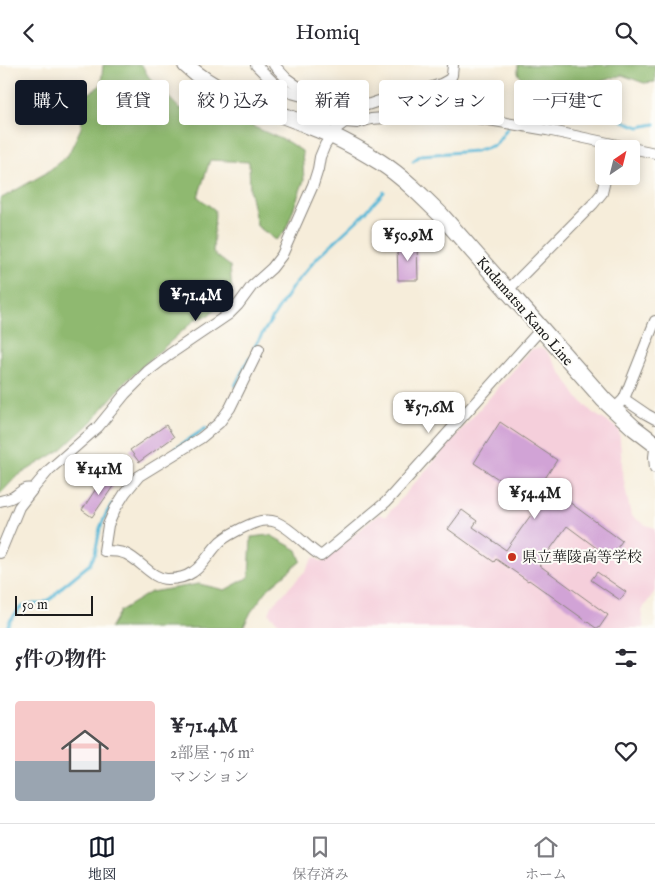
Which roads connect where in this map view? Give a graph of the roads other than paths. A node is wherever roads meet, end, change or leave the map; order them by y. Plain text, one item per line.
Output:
1 (186, 65) edge
2 (256, 65) edge
3 (274, 65) edge
4 (453, 65) edge
5 (297, 86) edge
6 (297, 95) edge
7 (369, 104) edge
8 (369, 120) edge
9 (342, 125) edge
10 (331, 135) junction
11 (595, 143) edge
12 (640, 151) edge
13 (655, 153) edge
14 (604, 185) edge
15 (507, 291) junction
16 (655, 321) edge
17 (541, 329) junction
18 (651, 345) edge
19 (258, 349) dead end
20 (619, 404) junction
21 (655, 419) edge
22 (655, 444) edge
23 (655, 449) edge
24 (655, 468) edge
25 (32, 489) junction
26 (0, 501) edge
27 (0, 553) edge

1 - 10 main road, Kudamatsu Kano Line
2 - 6 street
3 - 5 street
4 - 7 street
8 - 11 street
9 - 10 street
10 - 15 main road, Kudamatsu Kano Line
10 - 25 street
12 - 13 street
14 - 15 street
15 - 17 main road, Kudamatsu Kano Line
16 - 18 street
17 - 19 street
17 - 20 main road, Kudamatsu Kano Line
18 - 20 street
20 - 21 street
20 - 22 main road, Kudamatsu Kano Line
23 - 24 street
25 - 26 street
25 - 27 street

